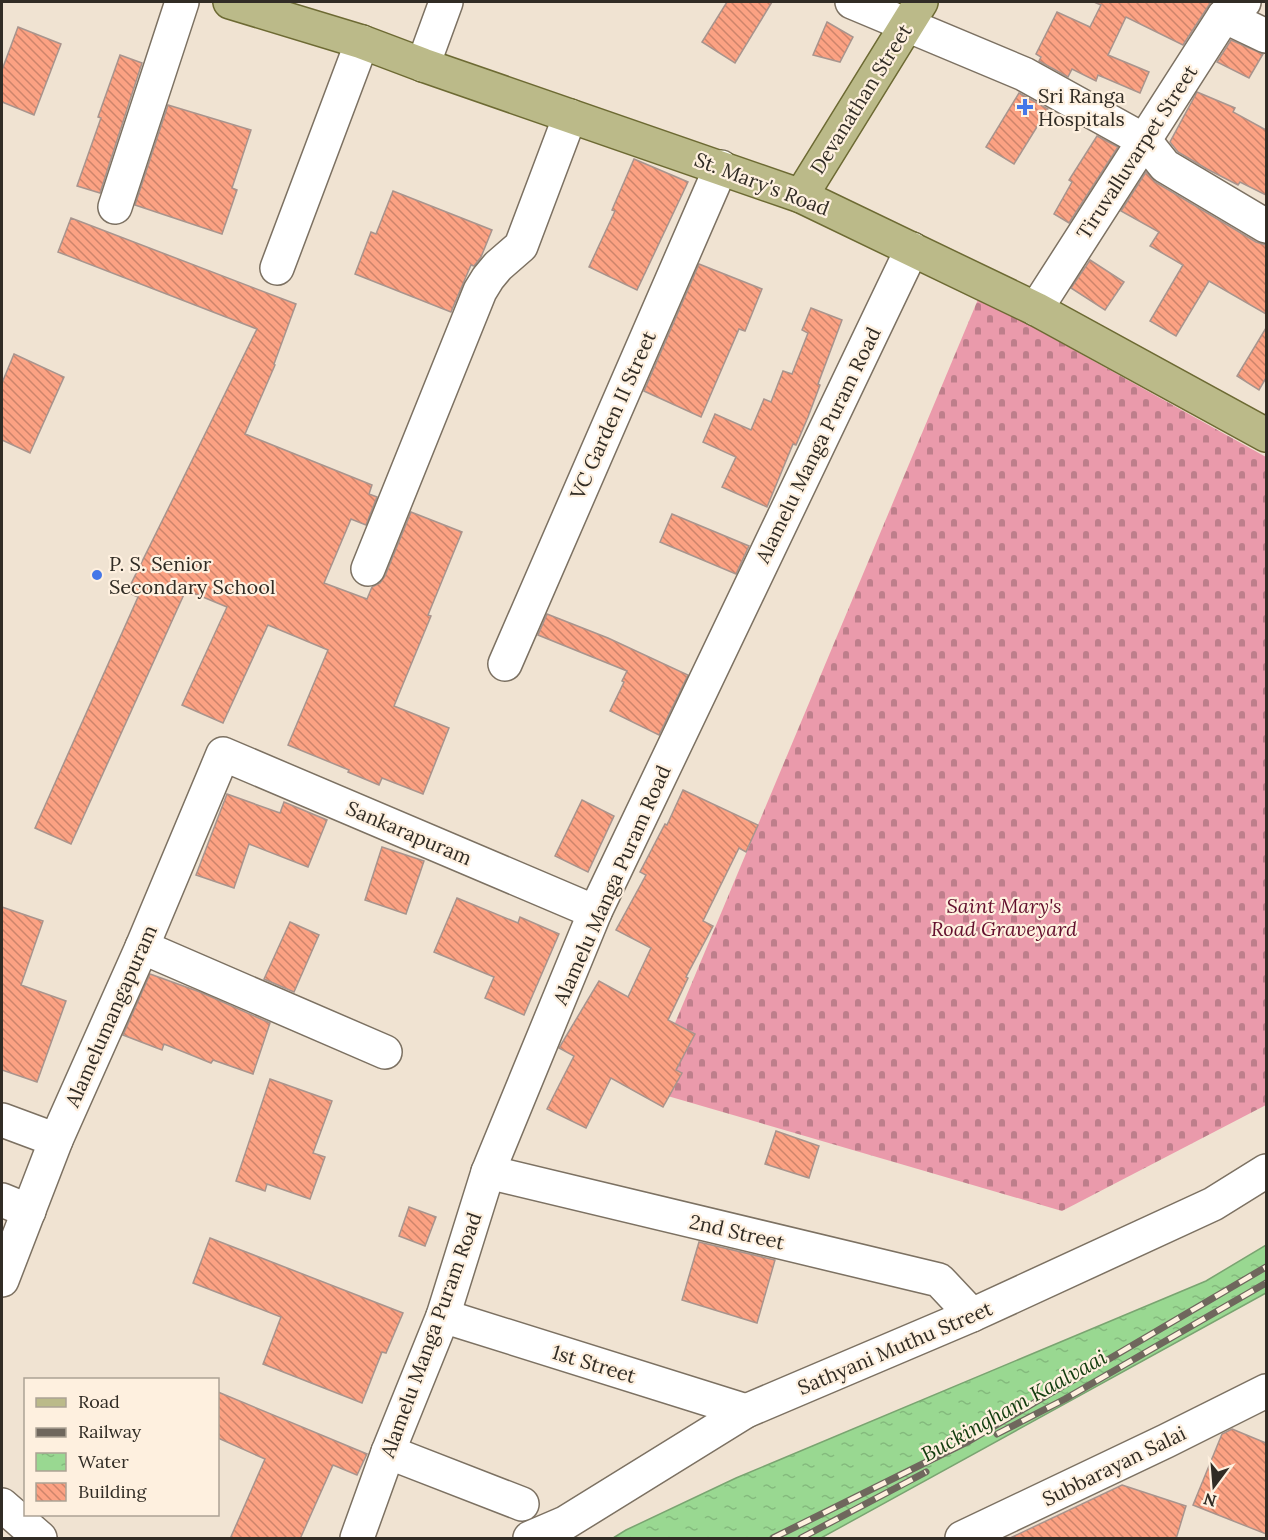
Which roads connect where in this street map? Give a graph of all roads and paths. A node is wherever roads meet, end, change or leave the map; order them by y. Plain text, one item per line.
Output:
1 (182, 2) edge
2 (230, 2) edge
3 (446, 2) edge
4 (852, 2) edge
5 (1234, 9) edge
6 (914, 13) edge
7 (1266, 36) edge
8 (362, 42) junction
9 (423, 65) junction
10 (570, 116) junction
11 (1145, 141) junction
12 (721, 167) junction
13 (801, 196) junction
14 (115, 207) dead end
15 (1266, 226) edge
16 (912, 249) junction
17 (277, 268) dead end
18 (1036, 309) junction
19 (1266, 435) edge
20 (368, 569) dead end
21 (505, 664) dead end
22 (223, 754) joint
23 (595, 912) junction
24 (142, 947) junction
25 (385, 1052) dead end
26 (2, 1120) edge
27 (56, 1140) junction
28 (1266, 1171) edge
29 (488, 1172) junction
30 (15, 1205) edge
31 (2, 1280) edge
32 (972, 1315) junction
33 (442, 1316) junction
34 (1264, 1395) edge
35 (746, 1412) junction
36 (388, 1452) junction
37 (522, 1504) dead end
38 (357, 1539) edge
39 (530, 1539) edge
40 (962, 1539) edge

1 - 14 street
2 - 8 main road, St. Mary's Road
3 - 9 street
4 - 6 street
5 - 7 street
5 - 11 street, Tiruvalluvarpet Street
6 - 11 street
6 - 13 main road, Devanathan Street
8 - 9 main road, St. Mary's Road
8 - 17 street
9 - 10 main road, St. Mary's Road
10 - 12 main road, St. Mary's Road
10 - 20 street
11 - 15 street
11 - 18 street, Tiruvalluvarpet Street
12 - 13 main road, St. Mary's Road
12 - 21 street, VC Garden II Street
13 - 16 main road, St. Mary's Road
16 - 18 main road, St. Mary's Road
16 - 23 street, Alamelu Manga Puram Road
18 - 19 main road, St. Mary's Road
22 - 23 street, Sankarapuram
22 - 24 street, Alamelumangapuram
23 - 29 street, Alamelu Manga Puram Road
24 - 25 street
24 - 27 street, Alamelumangapuram
26 - 27 street
27 - 30 street, Alamelumangapuram
28 - 32 street, Sathyani Muthu Street
29 - 32 street, 2nd Street
29 - 33 street, Alamelu Manga Puram Road
30 - 31 street, Alamelumangapuram
32 - 35 street, Sathyani Muthu Street
33 - 35 street, 1st Street
33 - 36 street, Alamelu Manga Puram Road
34 - 40 street, Subbarayan Salai
35 - 39 street, Sathyani Muthu Street
36 - 37 street
36 - 38 street, Alamelu Manga Puram Road

